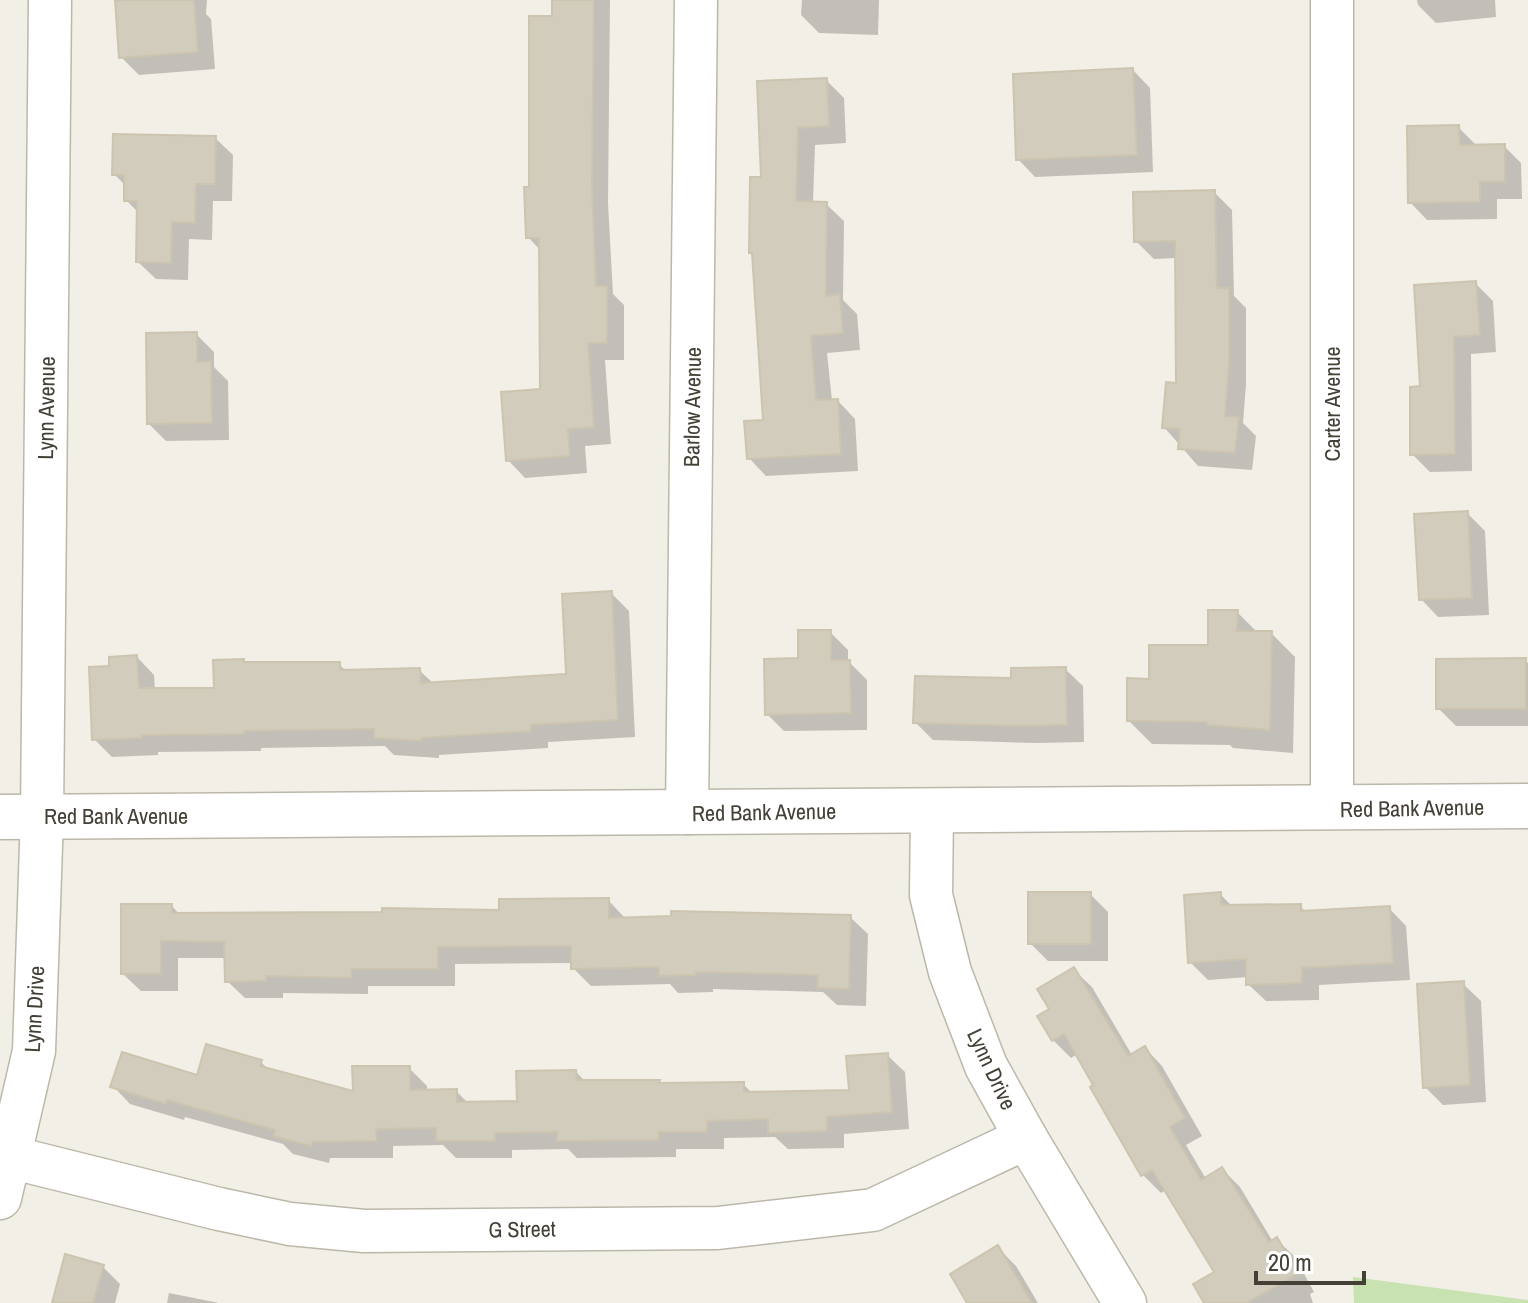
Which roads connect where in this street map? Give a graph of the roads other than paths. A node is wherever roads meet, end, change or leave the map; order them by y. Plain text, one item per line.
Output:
1 (50, 0) edge
2 (696, 0) edge
3 (1332, 0) edge
4 (1528, 806) edge
5 (1332, 808) junction
6 (932, 811) junction
7 (687, 813) junction
8 (21, 817) edge
9 (1026, 1138) junction
10 (10, 1157) junction
11 (0, 1198) edge
12 (1125, 1303) edge

1 - 8 street, Lynn Avenue
2 - 7 street, Barlow Avenue
3 - 5 street, Carter Avenue
4 - 5 street, Red Bank Avenue
5 - 6 street, Red Bank Avenue
6 - 7 street, Red Bank Avenue
6 - 9 street, Lynn Drive
7 - 8 street, Red Bank Avenue
8 - 10 street, Lynn Drive
9 - 10 street, G Street
9 - 12 street, Lynn Drive
10 - 11 street, Lynn Drive

